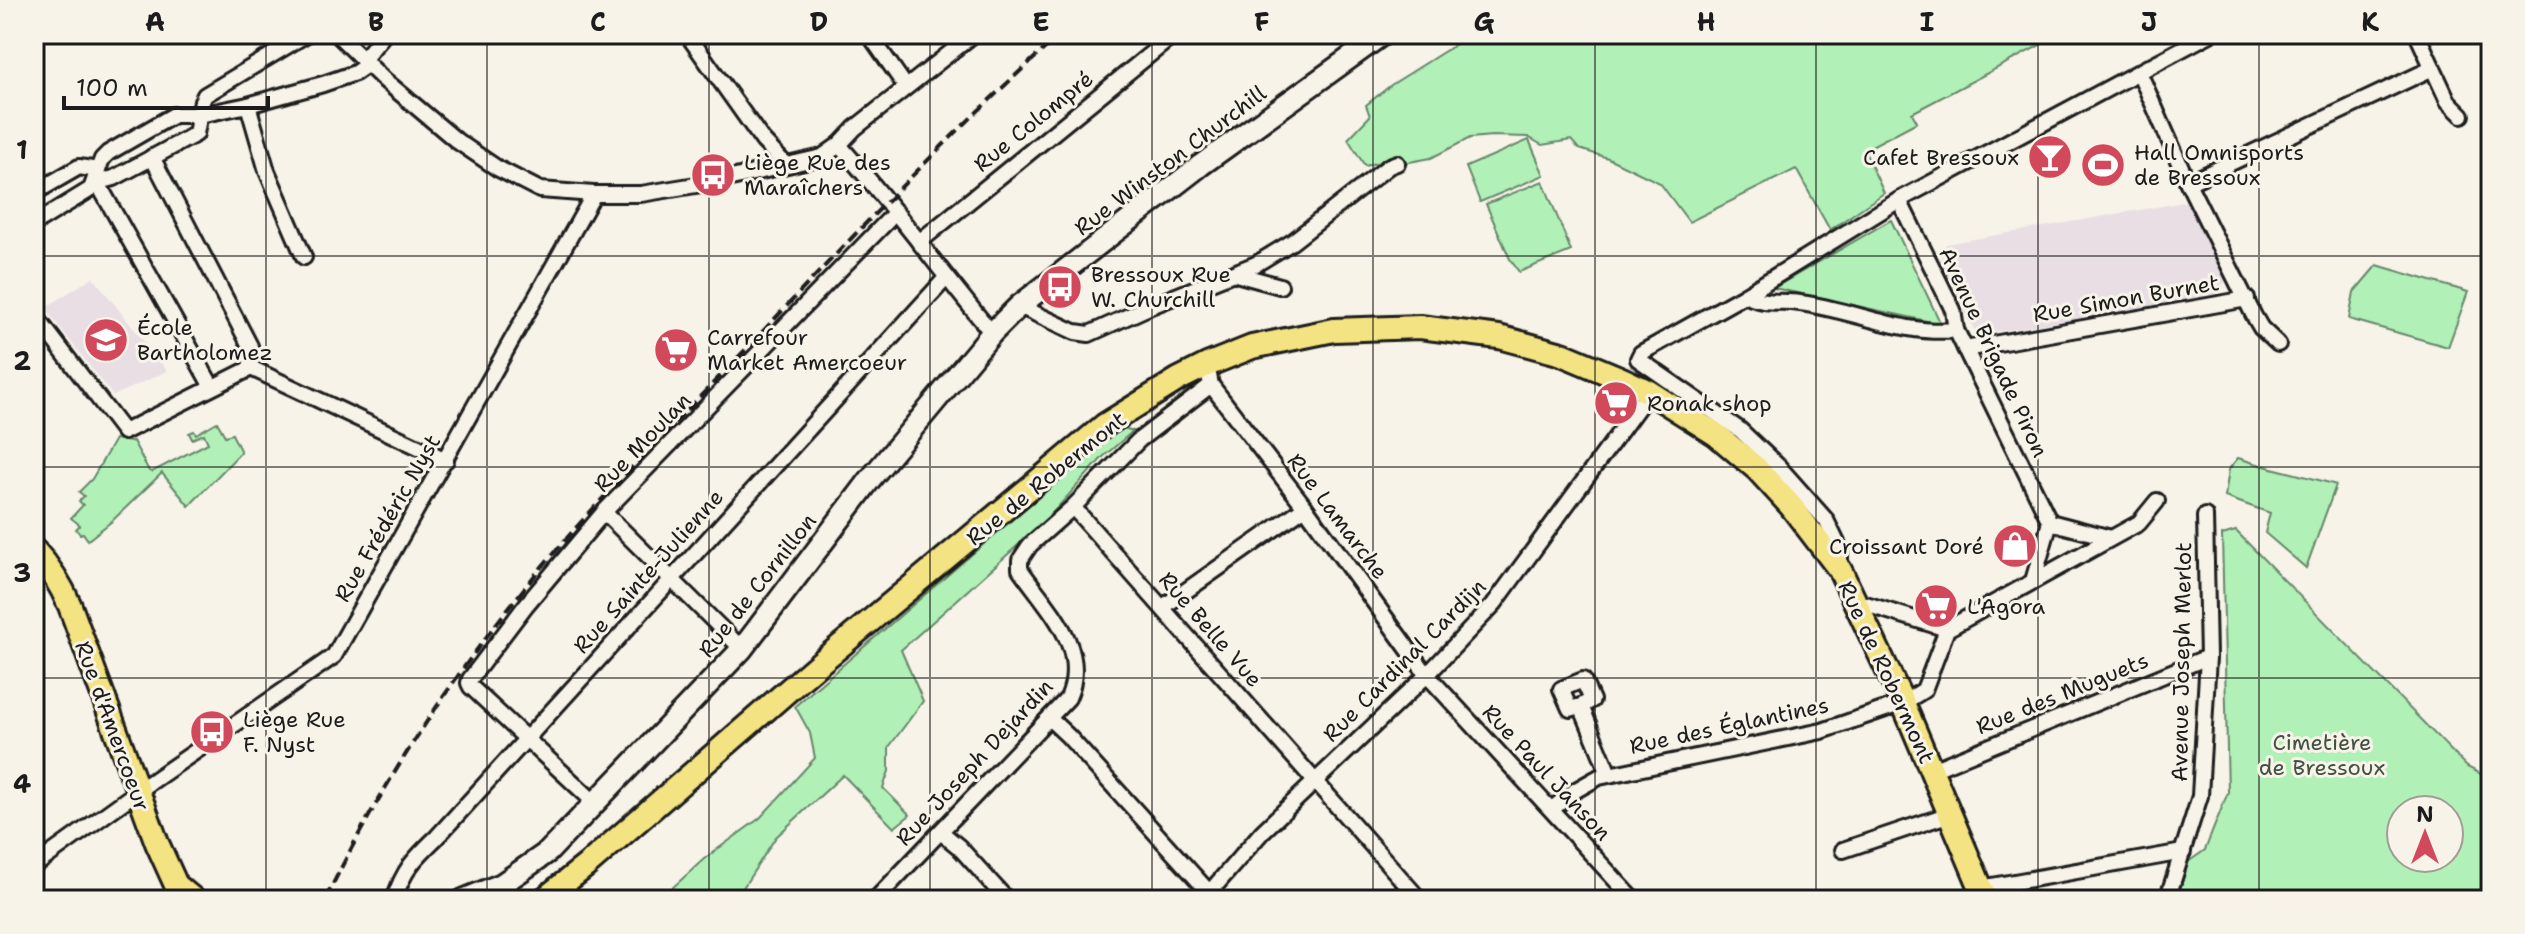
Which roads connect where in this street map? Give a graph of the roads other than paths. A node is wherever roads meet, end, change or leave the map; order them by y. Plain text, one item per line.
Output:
1 (307, 34) edge
2 (337, 34) edge
3 (384, 34) edge
4 (687, 34) edge
5 (869, 34) edge
6 (974, 34) edge
7 (1175, 34) edge
8 (2210, 34) edge
9 (2417, 34) edge
10 (1375, 36) edge
11 (365, 62) junction
12 (2433, 68) junction
13 (2139, 72) junction
14 (906, 87) junction
15 (248, 105) junction
16 (200, 115) junction
17 (2462, 115) dead end
18 (839, 145) junction
19 (152, 157) junction
20 (1397, 163) dead end
21 (786, 165) junction
22 (96, 177) junction
23 (2188, 183) junction
24 (34, 193) edge
25 (594, 194) junction
26 (1899, 200) junction
27 (896, 212) junction
28 (34, 224) edge
29 (919, 242) junction
30 (304, 257) dead end
31 (1236, 274) junction
32 (946, 278) junction
33 (1280, 286) dead end
34 (1745, 295) junction
35 (2247, 299) junction
36 (1019, 306) junction
37 (34, 314) edge
38 (1956, 330) junction
39 (992, 333) junction
40 (2278, 344) dead end
41 (1965, 349) junction
42 (251, 368) junction
43 (1209, 375) junction
44 (212, 387) junction
45 (1649, 392) junction
46 (446, 460) junction
47 (2157, 501) dead end
48 (1073, 507) junction
49 (1305, 507) junction
50 (604, 512) junction
51 (2205, 516) dead end
52 (2050, 522) junction
53 (2111, 538) junction
54 (34, 550) edge
55 (1840, 570) junction
56 (672, 578) junction
57 (2033, 581) junction
58 (1856, 601) junction
59 (1163, 607) junction
60 (1947, 629) junction
61 (742, 649) junction
62 (2208, 657) junction
63 (1427, 675) junction
64 (1903, 703) junction
65 (1581, 706) dead end
66 (1050, 719) junction
67 (525, 738) junction
68 (1932, 770) junction
69 (1609, 774) junction
70 (1314, 782) junction
71 (138, 791) junction
72 (594, 802) junction
73 (1552, 809) junction
74 (1950, 814) junction
75 (942, 833) junction
76 (1843, 850) dead end
77 (2183, 852) junction
78 (34, 866) edge
79 (1984, 894) edge
80 (1209, 897) edge
81 (194, 900) edge
82 (394, 900) edge
83 (463, 900) edge
84 (543, 900) edge
85 (875, 900) edge
86 (1007, 900) edge
87 (1420, 900) edge
88 (1634, 900) edge
89 (2167, 900) edge

1 - 16 street
2 - 11 street
3 - 11 street
4 - 21 street
5 - 14 street
6 - 14 street
7 - 29 street, Rue Colompré
8 - 13 street
9 - 12 street
10 - 36 main road, Rue Winston Churchill
11 - 15 street
11 - 25 street
12 - 17 street
12 - 23 street
13 - 23 street
13 - 26 street
14 - 18 street
15 - 16 street
15 - 30 street
16 - 19 street
16 - 22 street
18 - 21 street
18 - 27 street
19 - 22 street
19 - 42 street
20 - 31 street
21 - 25 street
22 - 24 street
22 - 28 street
22 - 44 street
23 - 35 street
25 - 46 street, Rue Frédéric Nyst
26 - 34 street
26 - 38 street, Avenue Brigade Piron
27 - 29 street
27 - 50 street, Rue Moulan
29 - 32 street
31 - 33 street
31 - 36 street
32 - 39 street
32 - 56 street, Rue Sainte-Julienne
34 - 38 street
34 - 55 street
35 - 40 street
35 - 41 street, Rue Simon Burnet
36 - 39 main road, Rue Winston Churchill
37 - 44 street
38 - 41 street, Avenue Brigade Piron
39 - 61 main road, Rue de Cornillon
41 - 52 street, Avenue Brigade Piron
42 - 44 street
42 - 46 street
43 - 45 main road, Rue de Robermont
43 - 48 street
43 - 49 street, Rue Lamarche
43 - 84 main road, Rue de Robermont
45 - 55 main road, Rue de Robermont
45 - 63 street, Rue Cardinal Cardijn
46 - 71 street, Rue Frédéric Nyst
47 - 53 street
48 - 59 street, Rue Belle Vue
48 - 66 street, Rue Joseph Dejardin
49 - 59 street
49 - 63 street, Rue Lamarche
50 - 56 street
50 - 67 street, Rue Moulan
51 - 62 street, Avenue Joseph Merlot
52 - 53 street
52 - 57 street
53 - 57 street
54 - 71 main road, Rue d'Amercoeur
55 - 58 main road, Rue de Robermont
56 - 61 street
56 - 67 street, Rue Sainte-Julienne
57 - 60 street
58 - 60 street
58 - 64 main road, Rue de Robermont
59 - 70 street, Rue Belle Vue
60 - 64 street
61 - 72 main road, Rue de Cornillon
62 - 68 street, Rue des Muguets
62 - 77 street, Avenue Joseph Merlot
63 - 70 street, Rue Cardinal Cardijn
63 - 73 street, Rue Paul Janson
64 - 68 main road, Rue de Robermont
64 - 69 street, Rue des Églantines
65 - 69 street, Rue des Églantines
66 - 75 street, Rue Joseph Dejardin
66 - 80 street
67 - 72 street
67 - 82 street, Rue Sainte-Julienne
68 - 74 main road, Rue de Robermont
69 - 73 street, Rue des Églantines
70 - 80 street, Rue Cardinal Cardijn
70 - 87 street, Rue Belle Vue
71 - 78 street, Rue Frédéric Nyst
71 - 81 main road, Rue d'Amercoeur
72 - 83 main road, Rue de Cornillon
73 - 88 street, Rue Paul Janson
74 - 76 street
74 - 79 main road, Rue de Robermont
75 - 85 street, Rue Joseph Dejardin
75 - 86 street
77 - 79 street
77 - 89 street, Avenue Joseph Merlot

